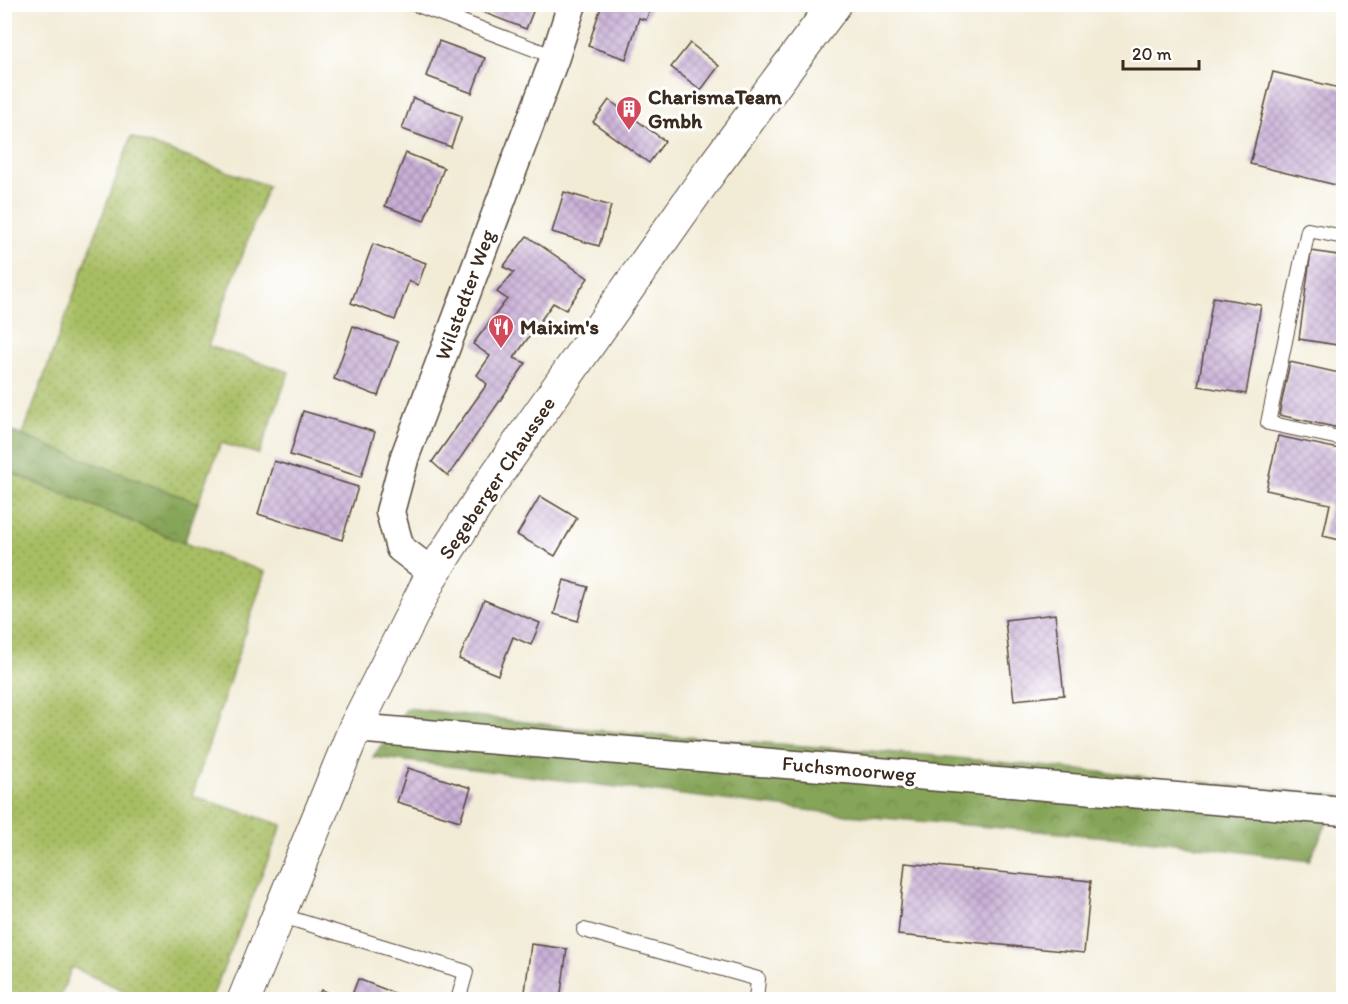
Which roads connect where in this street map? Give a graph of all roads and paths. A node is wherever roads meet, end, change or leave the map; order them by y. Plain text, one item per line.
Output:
1 (415, 4) edge
2 (572, 4) edge
3 (835, 4) edge
4 (555, 57) junction
5 (1344, 237) edge
6 (1344, 439) edge
7 (433, 573) junction
8 (355, 728) junction
9 (1344, 811) edge
10 (279, 915) junction
11 (584, 930) dead end
12 (244, 999) edge
13 (458, 999) edge
14 (756, 999) edge

1 - 4 lane
2 - 4 street, Wilstedter Weg
3 - 7 main road, Segeberger Chaussee
4 - 7 street, Wilstedter Weg
5 - 6 lane
7 - 8 main road, Segeberger Chaussee
8 - 9 street, Fuchsmoorweg
8 - 10 main road, Segeberger Chaussee
10 - 12 main road, Segeberger Chaussee
10 - 13 lane
11 - 14 lane

